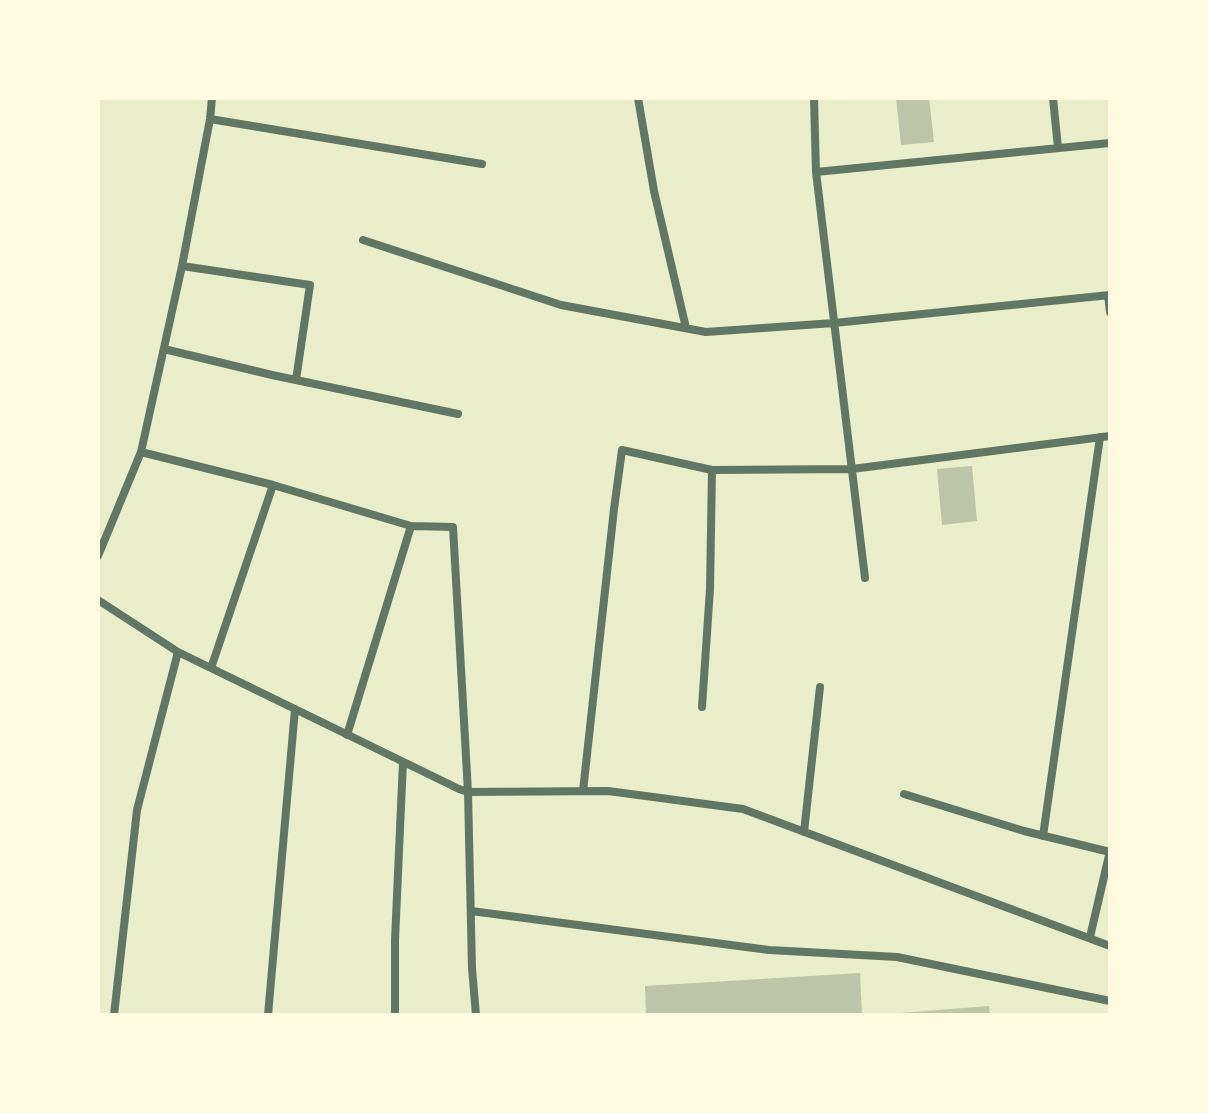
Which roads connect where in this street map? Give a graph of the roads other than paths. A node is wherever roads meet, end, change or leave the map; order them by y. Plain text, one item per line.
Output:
1 (212, 98) edge
2 (638, 98) edge
3 (814, 98) edge
4 (1053, 98) edge
5 (210, 119) junction
6 (1110, 143) edge
7 (1058, 148) junction
8 (482, 164) dead end
9 (816, 172) junction
10 (363, 240) dead end
11 (182, 266) junction
12 (1109, 295) edge
13 (1110, 312) edge
14 (834, 323) junction
15 (686, 328) junction
16 (164, 349) junction
17 (296, 380) junction
18 (458, 414) dead end
19 (1110, 436) edge
20 (1100, 437) junction
21 (141, 452) junction
22 (852, 469) junction
23 (712, 470) junction
24 (273, 485) junction
25 (411, 526) junction
26 (98, 556) edge
27 (865, 578) dead end
28 (98, 600) edge
29 (178, 652) junction
30 (211, 668) junction
31 (820, 687) dead end
32 (702, 707) dead end
33 (295, 709) junction
34 (347, 735) junction
35 (403, 762) junction
36 (583, 791) junction
37 (468, 792) junction
38 (904, 794) dead end
39 (804, 832) junction
40 (1043, 836) junction
41 (1110, 851) edge
42 (471, 911) junction
43 (1090, 937) junction
44 (1110, 946) edge
45 (1110, 1001) edge
46 (114, 1015) edge
47 (268, 1015) edge
48 (395, 1015) edge
49 (476, 1015) edge

1 - 5 street
2 - 15 street
3 - 9 street
4 - 7 street
5 - 8 street
5 - 11 street
6 - 7 street
7 - 9 street
9 - 14 street
10 - 15 street
11 - 16 street
11 - 17 street
12 - 13 street
12 - 14 street
14 - 15 street
14 - 22 street
16 - 17 street
16 - 21 street
17 - 18 street
19 - 20 street
20 - 22 street
20 - 40 street
21 - 24 street
21 - 26 street
22 - 23 street
22 - 27 street
23 - 32 street
23 - 36 street
24 - 25 street
24 - 30 street
25 - 34 street
25 - 37 street
28 - 29 street
29 - 30 street
29 - 46 street
30 - 33 street
31 - 39 street
33 - 34 street
33 - 47 street
34 - 35 street
35 - 37 street
35 - 48 street
36 - 37 street
36 - 39 street
37 - 42 street
38 - 40 street
39 - 43 street
40 - 41 street
41 - 43 street
42 - 45 street
42 - 49 street
43 - 44 street

